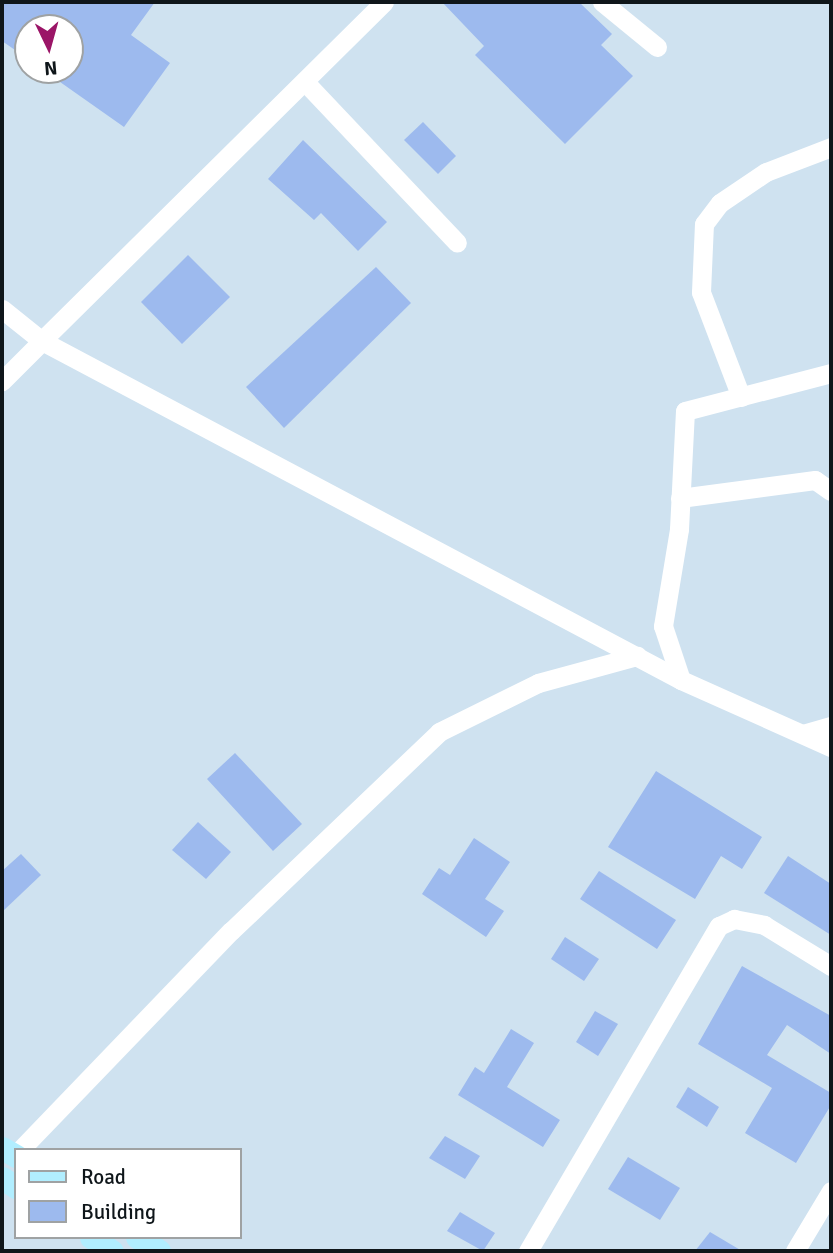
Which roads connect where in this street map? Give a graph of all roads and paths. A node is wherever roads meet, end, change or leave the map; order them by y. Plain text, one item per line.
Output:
1 (384, 2) edge
2 (602, 2) edge
3 (657, 47) dead end
4 (305, 82) junction
5 (831, 147) edge
6 (457, 243) dead end
7 (2, 309) edge
8 (42, 341) junction
9 (831, 373) edge
10 (2, 381) edge
11 (741, 397) junction
12 (831, 491) edge
13 (680, 498) junction
14 (637, 656) junction
15 (681, 680) junction
16 (831, 726) edge
17 (803, 734) junction
18 (831, 747) edge
19 (831, 966) edge
20 (18, 1148) edge
21 (831, 1191) edge
22 (94, 1239) edge
23 (140, 1239) edge
24 (111, 1251) edge
25 (159, 1251) edge
26 (528, 1251) edge
27 (796, 1251) edge

1 - 4 street
2 - 3 street
4 - 6 street
4 - 8 street
5 - 11 street
7 - 8 street
8 - 10 street
8 - 14 street
9 - 11 street
11 - 13 street
12 - 13 street
13 - 15 street
14 - 15 street
14 - 20 street
15 - 17 street
16 - 17 street
17 - 18 street
19 - 26 street
21 - 27 street
22 - 24 main road
23 - 25 main road

